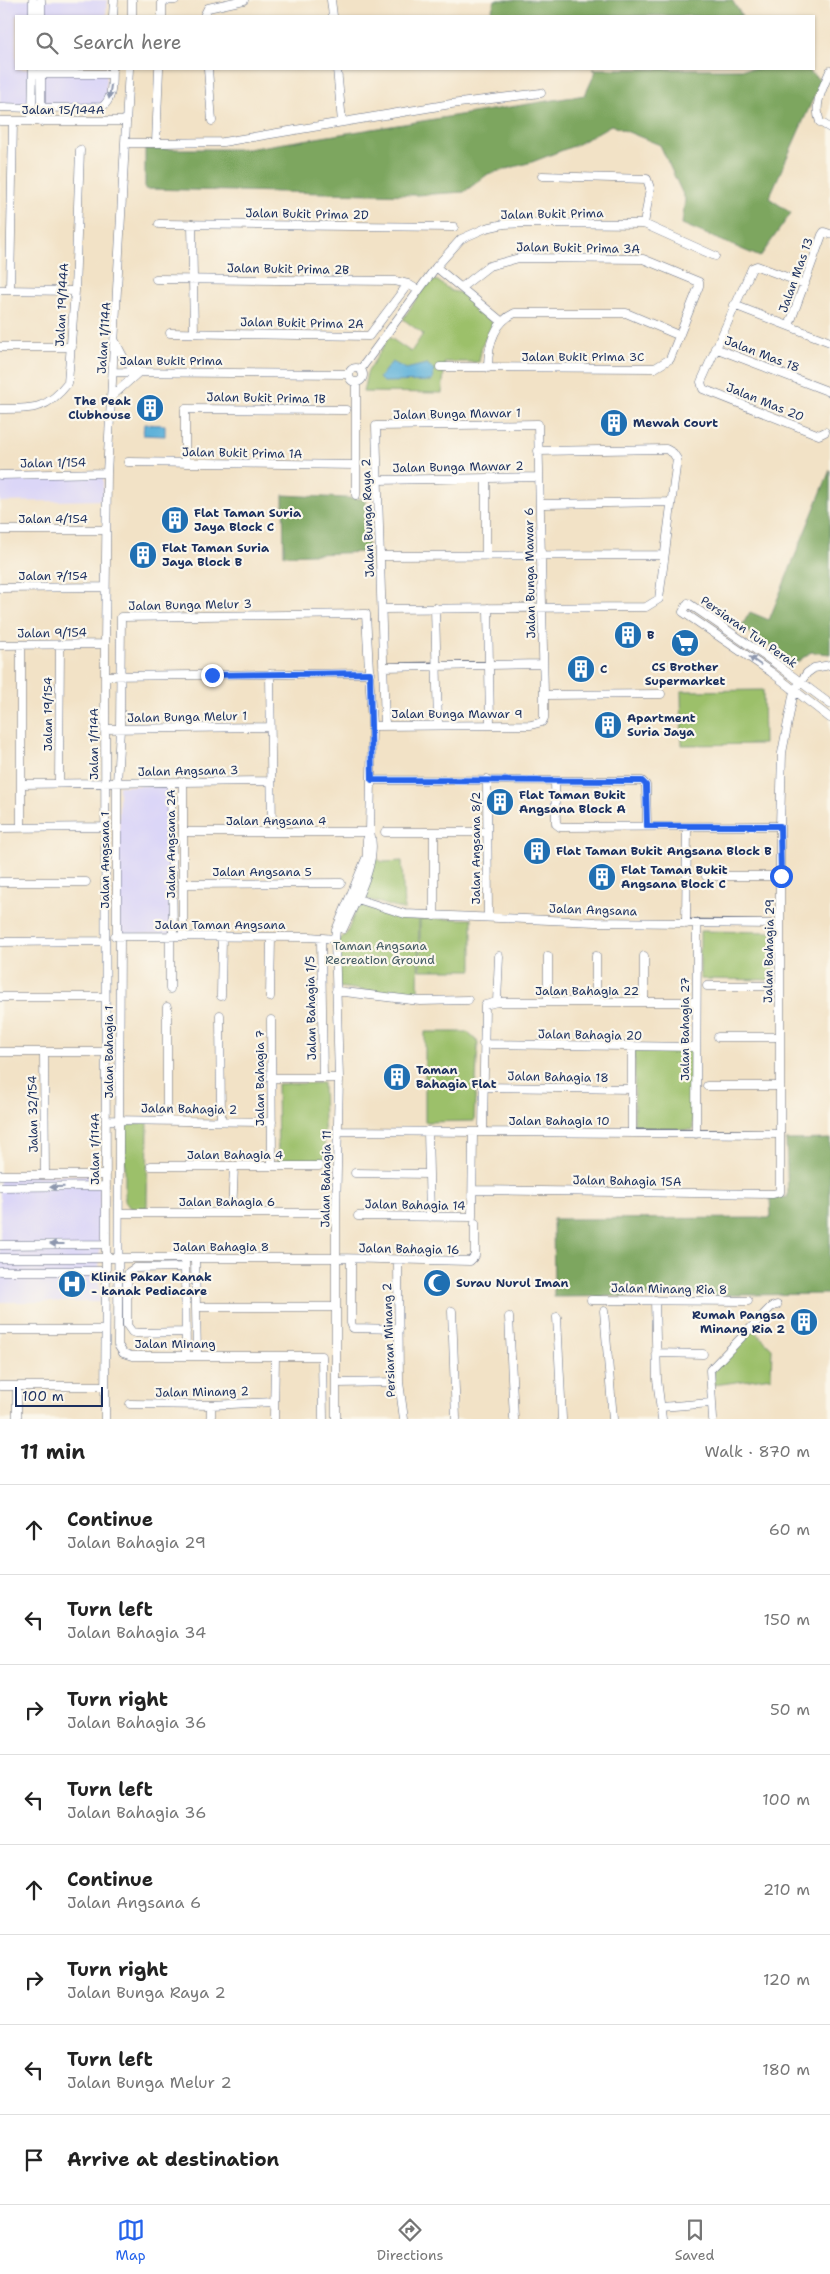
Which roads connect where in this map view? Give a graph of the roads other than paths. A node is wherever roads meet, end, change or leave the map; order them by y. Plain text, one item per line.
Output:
1 (33, 0) edge
2 (41, 0) edge
3 (114, 0) edge
4 (132, 0) edge
5 (162, 0) edge
6 (175, 0) edge
7 (244, 0) edge
8 (331, 0) edge
9 (33, 15) edge
10 (41, 15) edge
11 (113, 15) edge
12 (132, 15) edge
13 (162, 15) edge
14 (204, 15) edge
15 (333, 15) edge
16 (129, 70) edge
17 (160, 70) edge
18 (208, 70) edge
19 (337, 70) edge
20 (37, 71) edge
21 (75, 71) edge
22 (111, 71) edge
23 (830, 71) edge
24 (541, 93) dead end
25 (0, 108) edge
26 (32, 108) junction
27 (41, 108) junction
28 (0, 121) edge
29 (13, 121) junction
30 (126, 121) junction
31 (212, 121) dead end
32 (36, 122) junction
33 (342, 122) junction
34 (830, 128) edge
35 (126, 143) junction
36 (156, 143) junction
37 (80, 150) dead end
38 (542, 176) dead end
39 (159, 224) dead end
40 (192, 224) junction
41 (644, 224) junction
42 (454, 227) dead end
43 (827, 233) edge
44 (714, 256) dead end
45 (436, 267) junction
46 (156, 279) dead end
47 (193, 279) junction
48 (698, 282) joint
49 (408, 284) junction
50 (805, 284) junction
51 (462, 287) junction
52 (0, 290) edge
53 (10, 290) junction
54 (418, 290) junction
55 (75, 291) junction
56 (734, 305) junction
57 (501, 321) junction
58 (790, 326) junction
59 (170, 333) dead end
60 (194, 333) junction
61 (678, 335) junction
62 (115, 342) junction
63 (830, 342) edge
64 (0, 347) edge
65 (72, 347) junction
66 (715, 348) junction
67 (440, 367) dead end
68 (488, 368) junction
69 (360, 370) junction
70 (113, 372) junction
71 (139, 372) junction
72 (349, 374) junction
73 (356, 382) junction
74 (830, 392) edge
75 (111, 397) junction
76 (0, 410) edge
77 (346, 410) dead end
78 (538, 424) joint
79 (376, 426) joint
80 (825, 432) dead end
81 (538, 451) junction
82 (128, 462) dead end
83 (185, 463) junction
84 (355, 465) junction
85 (107, 473) junction
86 (0, 475) edge
87 (539, 477) junction
88 (379, 480) junction
89 (486, 480) junction
90 (356, 495) dead end
91 (672, 502) junction
92 (544, 504) dead end
93 (0, 530) edge
94 (106, 530) junction
95 (486, 554) junction
96 (541, 555) junction
97 (664, 555) junction
98 (381, 556) junction
99 (105, 587) junction
100 (0, 588) edge
101 (435, 608) junction
102 (488, 608) junction
103 (542, 608) junction
104 (382, 609) junction
105 (105, 644) junction
106 (0, 645) edge
107 (21, 645) junction
108 (60, 645) junction
109 (490, 664) junction
110 (542, 664) junction
111 (436, 665) junction
112 (830, 665) edge
113 (383, 667) junction
114 (370, 673) junction
115 (270, 674) junction
116 (105, 676) junction
117 (120, 676) junction
118 (800, 682) junction
119 (794, 691) junction
120 (661, 694) dead end
121 (544, 695) junction
122 (830, 704) edge
123 (830, 718) edge
124 (542, 722) joint
125 (438, 725) junction
126 (372, 726) junction
127 (385, 726) junction
128 (490, 726) junction
129 (270, 727) junction
130 (105, 729) junction
131 (120, 729) junction
132 (372, 780) junction
133 (487, 780) junction
134 (271, 781) junction
135 (555, 781) junction
136 (172, 782) junction
137 (183, 782) junction
138 (59, 783) junction
139 (105, 783) junction
140 (117, 783) junction
141 (20, 784) junction
142 (647, 826) junction
143 (780, 826) junction
144 (105, 827) junction
145 (688, 827) junction
146 (0, 828) edge
147 (20, 828) junction
148 (272, 831) junction
149 (183, 832) junction
150 (370, 832) junction
151 (385, 832) dead end
152 (487, 832) junction
153 (434, 833) junction
154 (706, 876) dead end
155 (781, 876) junction
156 (0, 882) edge
157 (86, 882) dead end
158 (341, 883) dead end
159 (183, 884) junction
160 (354, 898) junction
161 (434, 916) junction
162 (488, 917) junction
163 (686, 924) junction
164 (697, 924) junction
165 (780, 924) junction
166 (118, 936) junction
167 (172, 936) junction
168 (183, 936) junction
169 (222, 936) junction
170 (271, 936) junction
171 (321, 938) junction
172 (105, 939) junction
173 (335, 940) junction
174 (0, 942) edge
175 (499, 956) dead end
176 (548, 956) dead end
177 (596, 956) dead end
178 (644, 956) dead end
179 (707, 986) dead end
180 (779, 986) junction
181 (170, 989) dead end
182 (336, 991) junction
183 (120, 996) joint
184 (221, 996) dead end
185 (0, 997) edge
186 (106, 997) junction
187 (270, 997) dead end
188 (468, 1000) dead end
189 (497, 1002) junction
190 (548, 1002) junction
191 (596, 1002) junction
192 (644, 1002) junction
193 (695, 1002) junction
194 (167, 1007) dead end
195 (220, 1015) dead end
196 (271, 1020) dead end
197 (718, 1037) dead end
198 (779, 1038) junction
199 (484, 1044) junction
200 (632, 1047) junction
201 (696, 1048) junction
202 (0, 1052) edge
203 (44, 1052) junction
204 (106, 1052) junction
205 (271, 1078) junction
206 (323, 1078) junction
207 (339, 1078) junction
208 (707, 1086) dead end
209 (780, 1086) junction
210 (483, 1087) junction
211 (632, 1089) junction
212 (106, 1120) junction
213 (120, 1120) junction
214 (167, 1120) junction
215 (221, 1121) junction
216 (272, 1122) junction
217 (338, 1131) junction
218 (428, 1131) junction
219 (473, 1132) junction
220 (483, 1132) junction
221 (632, 1133) junction
222 (696, 1134) junction
223 (779, 1134) junction
224 (151, 1166) dead end
225 (234, 1166) junction
226 (272, 1166) junction
227 (319, 1166) dead end
228 (356, 1173) dead end
229 (428, 1174) junction
230 (0, 1175) edge
231 (45, 1175) junction
232 (106, 1175) junction
233 (106, 1186) junction
234 (0, 1187) edge
235 (473, 1190) junction
236 (780, 1192) joint
237 (119, 1212) junction
238 (232, 1213) junction
239 (336, 1213) junction
240 (358, 1216) dead end
241 (430, 1217) junction
242 (474, 1220) junction
243 (106, 1244) junction
244 (0, 1245) edge
245 (0, 1258) edge
246 (106, 1258) junction
247 (120, 1258) junction
248 (336, 1258) junction
249 (195, 1259) junction
250 (351, 1259) junction
251 (398, 1260) junction
252 (185, 1263) junction
253 (0, 1271) edge
254 (106, 1271) junction
255 (591, 1300) dead end
256 (655, 1300) junction
257 (748, 1301) dead end
258 (777, 1305) dead end
259 (197, 1307) junction
260 (336, 1307) junction
261 (452, 1311) dead end
262 (604, 1311) dead end
263 (508, 1317) dead end
264 (557, 1317) dead end
265 (399, 1329) junction
266 (0, 1330) edge
267 (105, 1330) junction
268 (186, 1332) junction
269 (656, 1353) junction
270 (703, 1354) dead end
271 (186, 1355) junction
272 (197, 1355) junction
273 (275, 1356) junction
274 (399, 1382) junction
275 (337, 1384) junction
276 (0, 1386) edge
277 (17, 1386) junction
278 (105, 1386) junction
279 (274, 1402) junction
280 (712, 1403) junction
281 (130, 1404) dead end
282 (211, 1405) junction
283 (661, 1407) junction
284 (17, 1419) edge
285 (104, 1419) edge
286 (211, 1419) edge
287 (274, 1419) edge
288 (323, 1419) edge
289 (336, 1419) edge
290 (404, 1419) edge
291 (456, 1419) edge
292 (514, 1419) edge
293 (562, 1419) edge
294 (613, 1419) edge
295 (662, 1419) edge
296 (713, 1419) edge

1 - 9 street
2 - 10 street
3 - 11 street
4 - 12 street
5 - 6 street
5 - 13 street
7 - 14 street
8 - 15 street
16 - 30 street, Jalan 1/114A
17 - 36 street
18 - 31 street
19 - 33 street
20 - 21 street
20 - 26 street
20 - 27 street
21 - 22 street
22 -> 27 street, Jalan 15/144A
23 - 34 street
24 - 33 street
25 - 26 street, Jalan 15/144A
26 - 32 street
27 - 32 street
28 - 29 street, Jalan 15/144A
29 - 32 street, Jalan 15/144A
29 - 53 street
30 - 32 street, Jalan 15/144A
30 - 35 street, Jalan 1/114A
33 - 36 street
35 - 36 street
35 - 62 street, Jalan 1/114A
37 - 55 street, Jalan 19/144A
38 - 41 street
39 - 40 street, Jalan Bukit Prima 2D
40 - 42 street, Jalan Bukit Prima 2D
40 - 47 street
41 - 44 street, Jalan Bukit Prima
41 - 45 street, Jalan Bukit Prima
43 - 50 street, Jalan Mas 13
45 - 51 street
45 - 54 street, Jalan Bukit Prima
46 - 47 street, Jalan Bukit Prima 2B
47 - 49 street, Jalan Bukit Prima 2B
47 - 60 street
48 - 51 street, Jalan Bukit Prima 3A
48 - 61 street, Jalan Bukit Prima 3C
49 - 54 street, Jalan Bukit Prima 2B
49 - 60 street, Jalan Bukit Prima 2A
50 - 56 street
50 - 58 street, Jalan Mas 13
51 - 57 street
52 - 53 street
53 - 55 street
54 - 69 street, Jalan Bukit Prima
55 - 65 street, Jalan 19/144A
56 - 58 street
56 - 66 street
57 - 61 street
57 - 68 street
58 - 63 street
59 - 60 street, Jalan Bukit Prima 2A
61 - 68 street, Jalan Bukit Prima 3C
62 - 70 street, Jalan 1/114A
62 - 71 street
64 - 65 street
65 - 76 street, Jalan 19/144A
66 - 74 street, Jalan Mas 18
66 - 80 street, Jalan Mas 20
67 - 68 street, Jalan Bukit Prima 3C
69 - 72 street
69 - 73 street
70 - 71 street, Jalan Bukit Prima
70 - 75 street, Jalan 1/114A
71 - 72 street, Jalan Bukit Prima
71 - 75 street
72 - 73 street
73 - 84 street
75 - 85 street, Jalan 1/114A
77 - 83 street, Jalan Bukit Prima 1B
78 - 79 street, Jalan Bunga Mawar 1
78 - 81 street, Jalan Bunga Mawar 6
79 - 88 street, Jalan Bunga Raya 2
81 - 87 street, Jalan Bunga Mawar 6
81 - 91 street
82 - 83 street, Jalan Bukit Prima 1A
83 - 84 street, Jalan Bukit Prima 1A
84 - 90 street
85 - 86 street, Jalan 1/154
85 - 94 street, Jalan 1/114A
87 - 89 street, Jalan Bunga Mawar 2
87 - 96 street, Jalan Bunga Mawar 6
88 - 89 street, Jalan Bunga Mawar 2
88 - 98 street, Jalan Bunga Raya 2
89 - 95 street
91 - 92 street
91 - 97 street
93 - 94 street, Jalan 4/154
94 - 99 street, Jalan 1/114A
95 - 96 street
95 - 98 street
96 - 97 street
96 - 103 street, Jalan Bunga Mawar 6
97 - 103 street
98 - 104 street, Jalan Bunga Raya 2
99 - 100 street, Jalan 7/154
99 - 105 street, Jalan 1/114A
101 - 102 street
101 - 104 street
101 - 111 street
102 - 103 street
102 - 109 street
103 - 110 street, Jalan Bunga Mawar 6
104 - 113 street, Jalan Bunga Raya 2
105 - 108 street, Jalan 9/154
105 - 116 street, Jalan 1/114A
106 - 107 street, Jalan 9/154
107 - 108 street, Jalan 9/154
107 - 141 street
108 - 138 street, Jalan 19/154
109 - 110 street
109 - 111 street
109 - 128 street
110 - 121 street, Jalan Bunga Mawar 6
111 - 113 street
111 - 125 street
112 - 118 street, Jalan Bahagia 29
113 - 127 street, Jalan Bunga Raya 2
114 - 115 street
114 - 117 street, Jalan Bunga Melur 3
114 - 126 street
115 - 117 street
115 - 129 street
116 - 117 street
116 - 130 street, Jalan 1/114A
117 - 131 street, Jalan Bunga Melur 3
118 - 119 street, Jalan Bahagia 29
119 -> 118 street, Persiaran Tun Perak
118 - 122 street, Persiaran Tun Perak
119 - 123 street, Persiaran Tun Perak
119 - 143 street, Jalan Bahagia 29
120 - 121 street
121 - 124 street, Jalan Bunga Mawar 6
124 - 128 street, Jalan Bunga Mawar 9
125 - 127 street, Jalan Bunga Mawar 9
125 - 128 street, Jalan Bunga Mawar 9
126 - 127 street, Jalan Bunga Mawar 9
126 - 132 street
129 - 131 street, Jalan Bunga Melur 1
129 - 134 street
130 - 131 street, Jalan Bunga Melur 1
130 - 139 street, Jalan 1/114A
131 - 140 street, Jalan Bunga Melur 3
132 - 133 street
132 - 150 street
133 - 135 street
133 - 152 street, Jalan Angsana 8/2
134 - 137 street, Jalan Angsana 3
134 - 148 street
135 - 142 street
135 - 142 street
136 - 137 street, Jalan Angsana 3
136 - 140 street, Jalan Angsana 3
136 - 167 street
137 - 149 street, Jalan Angsana 2A
138 - 139 street, Jalan Angsana 3
138 - 141 street, Jalan Angsana 3
139 - 140 street, Jalan Angsana 3
139 - 144 street, Jalan 1/114A
140 - 166 street, Jalan Angsana 1
141 - 147 street
142 - 145 street
143 - 145 street
143 - 155 street, Jalan Bahagia 29
144 - 147 street
144 - 172 street, Jalan 1/114A
145 - 163 street
146 - 147 street
148 - 149 street, Jalan Angsana 4
148 - 150 street, Jalan Angsana 4
149 - 159 street, Jalan Angsana 2A
150 - 160 street
151 - 153 street
152 - 153 street
152 - 162 street, Jalan Angsana 8/2
153 - 161 street
154 - 155 street
155 - 165 street, Jalan Bahagia 29
156 - 157 street
158 - 159 street, Jalan Angsana 5
159 - 168 street, Jalan Angsana 2A
160 - 161 street, Jalan Angsana
160 - 173 street
161 - 162 street, Jalan Angsana
162 - 163 street, Jalan Angsana
163 - 164 street, Jalan Angsana
164 - 165 street, Jalan Angsana
164 - 193 street, Jalan Bahagia 27
165 - 180 street, Jalan Bahagia 29
166 - 167 street, Jalan Taman Angsana
166 - 172 street, Jalan Taman Angsana
166 - 183 street, Jalan Angsana 1
167 - 168 street, Jalan Taman Angsana
167 - 181 street
168 - 169 street, Jalan Taman Angsana
169 - 170 street, Jalan Taman Angsana
169 - 184 street
170 - 171 street, Jalan Taman Angsana
170 - 187 street
171 - 173 street, Jalan Taman Angsana
171 - 206 street, Jalan Bahagia 1/5
172 - 174 street, Jalan Taman Angsana
172 - 186 street, Jalan 1/114A
173 - 182 street, Jalan Bahagia 11
175 - 189 street
176 - 190 street
177 - 191 street
178 - 192 street
179 - 180 street
180 - 198 street, Jalan Bahagia 29
182 - 188 street
182 - 207 street, Jalan Bahagia 11
183 - 213 street, Jalan Bahagia 1
185 - 186 street
186 - 204 street, Jalan 1/114A
189 - 190 street, Jalan Bahagia 22
189 - 199 street, Jalan Bahagia 22
190 - 191 street, Jalan Bahagia 22
191 - 192 street, Jalan Bahagia 22
192 - 193 street, Jalan Bahagia 22
193 - 201 street, Jalan Bahagia 27
194 - 214 street
195 - 215 street
196 - 205 street, Jalan Bahagia 7
197 - 198 street
198 - 209 street, Jalan Bahagia 29
199 - 200 street, Jalan Bahagia 20
199 - 210 street
200 - 201 street, Jalan Bahagia 20
200 - 211 street
201 - 222 street, Jalan Bahagia 27
202 - 203 street
203 - 204 street
203 - 231 street, Jalan 32/154
204 - 212 street, Jalan 1/114A
205 - 206 street
205 - 216 street, Jalan Bahagia 7
206 - 207 street
207 - 217 street, Jalan Bahagia 11
208 - 209 street
209 - 223 street, Jalan Bahagia 29
210 - 211 street, Jalan Bahagia 18
210 - 220 street
211 - 221 street
212 - 213 street, Jalan Bahagia 2
212 - 232 street, Jalan 1/114A
213 - 214 street, Jalan Bahagia 2
213 - 237 street, Jalan Bahagia 1
214 - 215 street, Jalan Bahagia 2
215 - 216 street, Jalan Bahagia 2
216 - 226 street, Jalan Bahagia 7
217 - 218 street, Jalan Bahagia 10
217 - 239 street, Jalan Bahagia 11
218 - 219 street, Jalan Bahagia 10
218 - 229 street
219 - 220 street, Jalan Bahagia 10
219 - 235 street
220 - 221 street, Jalan Bahagia 10
221 - 222 street, Jalan Bahagia 10
222 - 223 street, Jalan Bahagia 10
223 - 236 street, Jalan Bahagia 29
224 - 225 street, Jalan Bahagia 4
225 - 226 street, Jalan Bahagia 4
225 - 238 street
226 - 227 street, Jalan Bahagia 4
228 - 229 street
229 - 241 street
230 - 231 street
231 - 232 street
232 - 233 street, Jalan 1/114A
233 -> 234 street
233 - 243 street, Jalan 1/114A
235 - 236 street, Jalan Bahagia 15A
235 - 242 street
237 - 238 street, Jalan Bahagia 6
237 - 247 street, Jalan Bahagia 1
238 - 239 street, Jalan Bahagia 6
239 - 248 street, Jalan Bahagia 11
240 - 241 street, Jalan Bahagia 14
241 - 242 street, Jalan Bahagia 14
242 - 251 street, Jalan Bahagia 16
243 -> 244 street
243 - 246 street, Jalan 1/114A
245 - 246 street, Jalan Bahagia 8
246 - 247 street, Jalan Bahagia 8
246 - 254 street, Jalan 1/114A
247 - 252 street, Jalan Bahagia 8
247 - 271 street, Jalan Minang
248 - 249 street, Jalan Bahagia 8
248 - 250 street, Jalan Bahagia 16
248 - 260 street, Jalan Bahagia 11
249 - 252 street, Jalan Bahagia 8
249 - 259 street
250 - 251 street, Jalan Bahagia 16
250 - 265 street
251 - 265 street, Persiaran Minang 2
252 - 268 street
252 - 268 street
253 - 254 street
254 - 267 street, Jalan 1/114A
255 - 256 street, Jalan Minang Ria 8
256 - 257 street, Jalan Minang Ria 8
256 - 269 street
258 - 280 street
259 - 260 street
259 - 272 street
260 - 275 street, Jalan Bahagia 11
261 - 291 street
262 - 294 street
263 - 292 street
264 - 293 street
265 - 274 street, Persiaran Minang 2
266 - 267 street
267 - 278 street, Jalan 1/114A
268 - 271 street
269 - 270 street
269 - 283 street
271 - 272 street, Jalan Minang
272 - 273 street, Jalan Minang
273 - 279 street
273 - 288 street, Jalan Minang
274 - 275 street
274 - 290 street, Persiaran Minang 2
275 - 289 street, Jalan Bahagia 11
276 - 277 street
277 - 278 street
277 - 284 street
278 - 285 street, Jalan 1/114A
279 - 282 street, Jalan Minang 2
279 - 287 street
280 - 283 street
280 - 296 street
281 - 282 street, Jalan Minang 2
282 - 286 street
283 - 295 street

